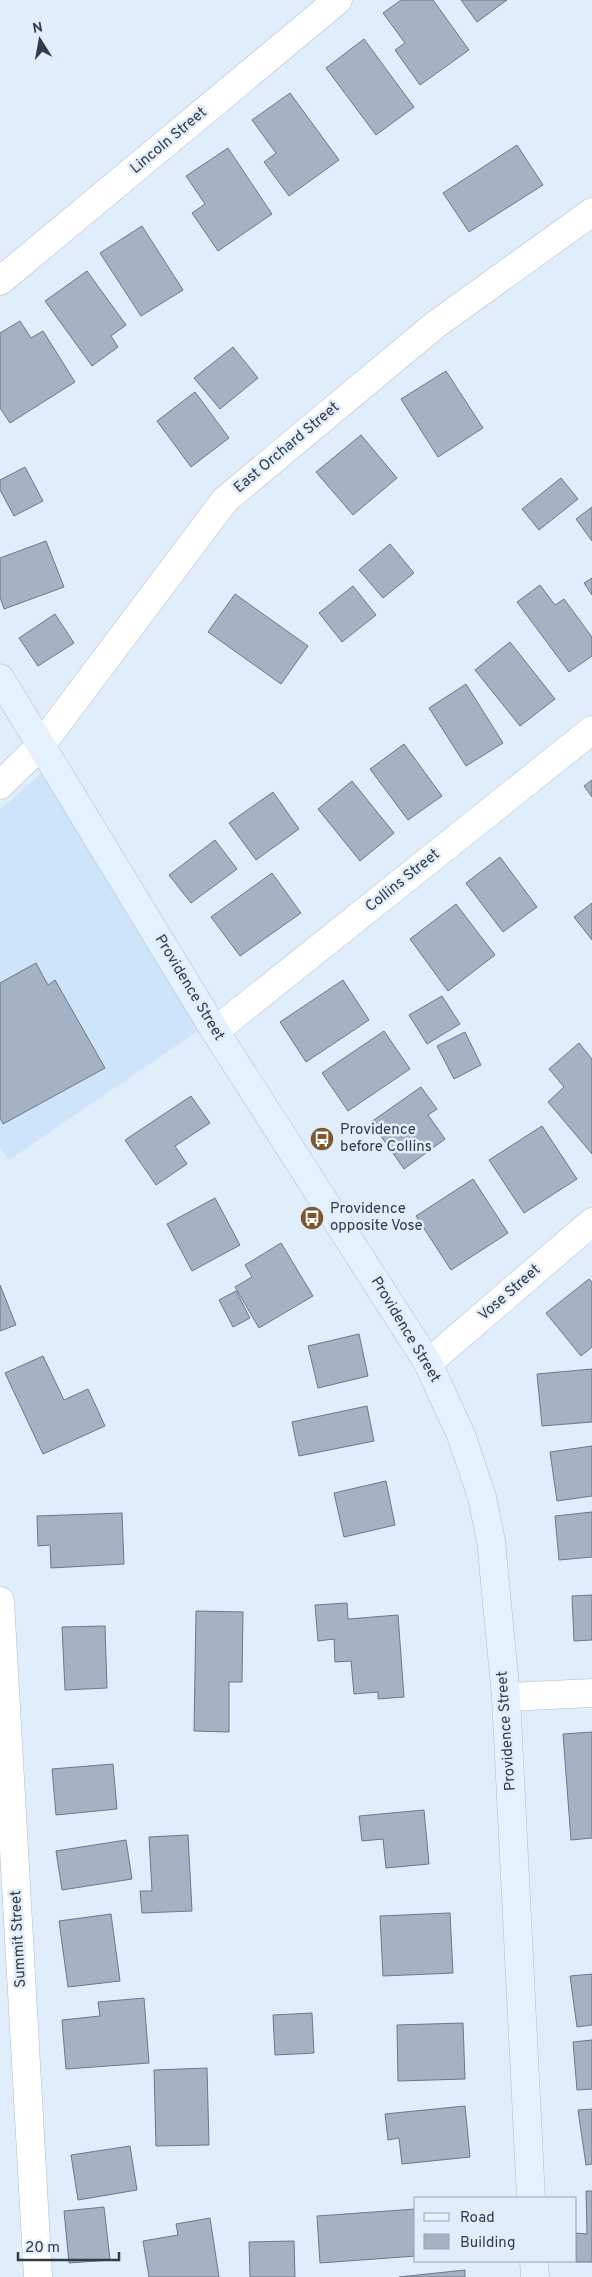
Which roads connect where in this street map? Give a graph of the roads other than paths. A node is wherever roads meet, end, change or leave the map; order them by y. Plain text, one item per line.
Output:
1 (338, 0) edge
2 (592, 212) edge
3 (0, 281) edge
4 (0, 678) edge
5 (592, 730) edge
6 (41, 744) junction
7 (0, 785) edge
8 (215, 1031) junction
9 (592, 1222) edge
10 (428, 1364) junction
11 (0, 1601) edge
12 (592, 1693) edge
13 (506, 1697) junction
14 (531, 2197) edge
15 (534, 2262) edge
16 (38, 2277) edge
17 (535, 2277) edge

1 - 3 street, Lincoln Street
2 - 6 street, East Orchard Street
4 - 6 main road, Providence Street
5 - 8 street, Collins Street
6 - 7 street, East Orchard Street
6 - 8 main road, Providence Street
8 - 10 main road, Providence Street
9 - 10 street, Vose Street
10 - 13 main road, Providence Street
11 - 16 street, Summit Street
12 - 13 street
13 - 14 main road, Providence Street
15 - 17 main road

